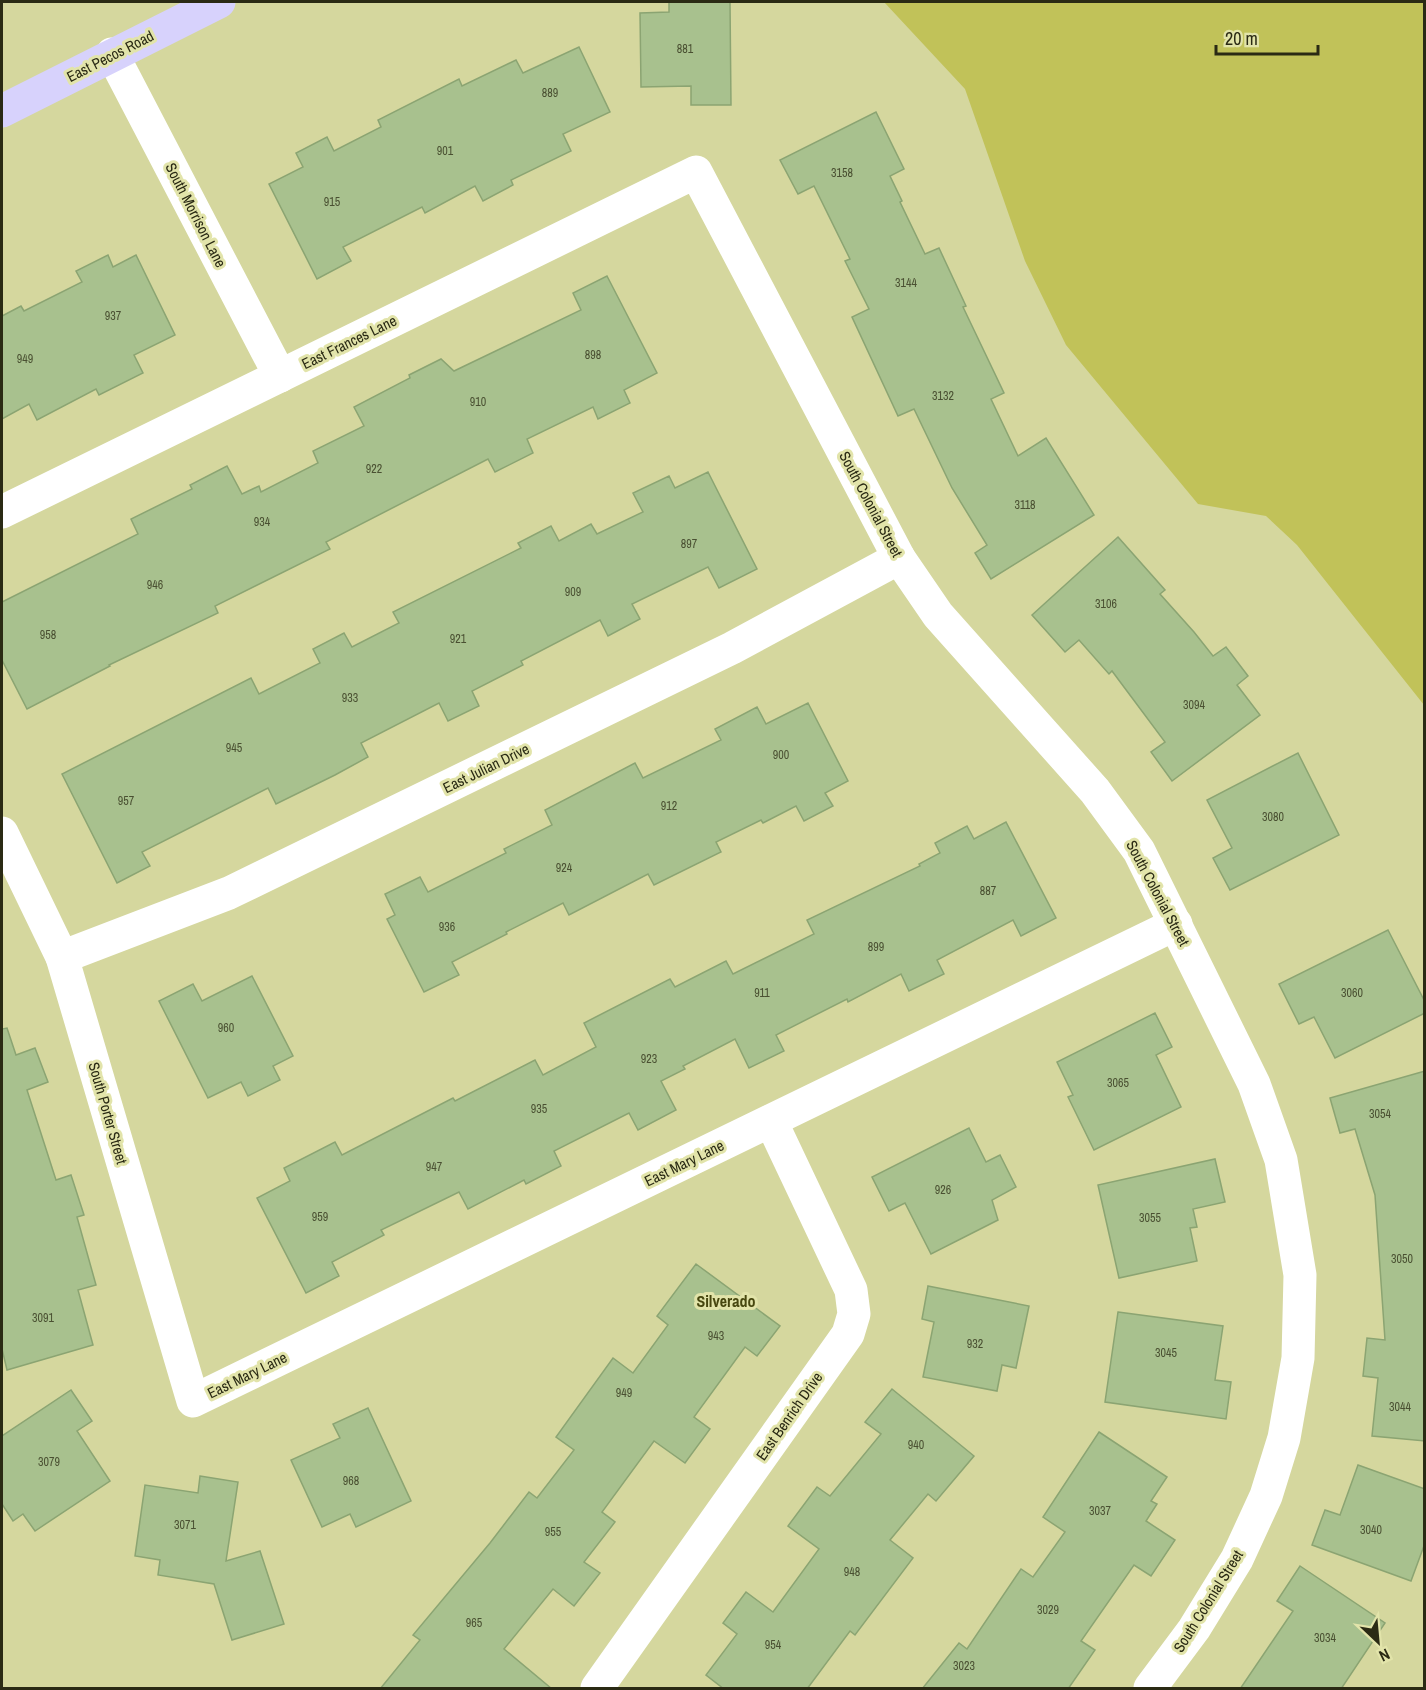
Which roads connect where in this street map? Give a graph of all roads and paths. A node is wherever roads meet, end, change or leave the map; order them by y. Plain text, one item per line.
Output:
1 (219, 2) edge
2 (112, 54) junction
3 (2, 111) edge
4 (696, 172) joint
5 (280, 376) junction
6 (2, 512) edge
7 (899, 558) junction
8 (2, 833) edge
9 (1176, 924) junction
10 (62, 957) junction
11 (771, 1121) junction
12 (192, 1401) joint
13 (597, 1689) edge
14 (1150, 1689) edge

1 - 2 main road, East Pecos Road
2 - 3 main road, East Pecos Road
2 - 5 street, South Morrison Lane
4 - 5 street, East Frances Lane
4 - 7 street, South Colonial Street
5 - 6 street, East Frances Lane
7 - 9 street, South Colonial Street
7 - 10 street, East Julian Drive
8 - 10 street, South Porter Street
9 - 11 street, East Mary Lane
9 - 14 street, South Colonial Street
10 - 12 street, South Porter Street
11 - 12 street, East Mary Lane
11 - 13 street, East Benrich Drive

